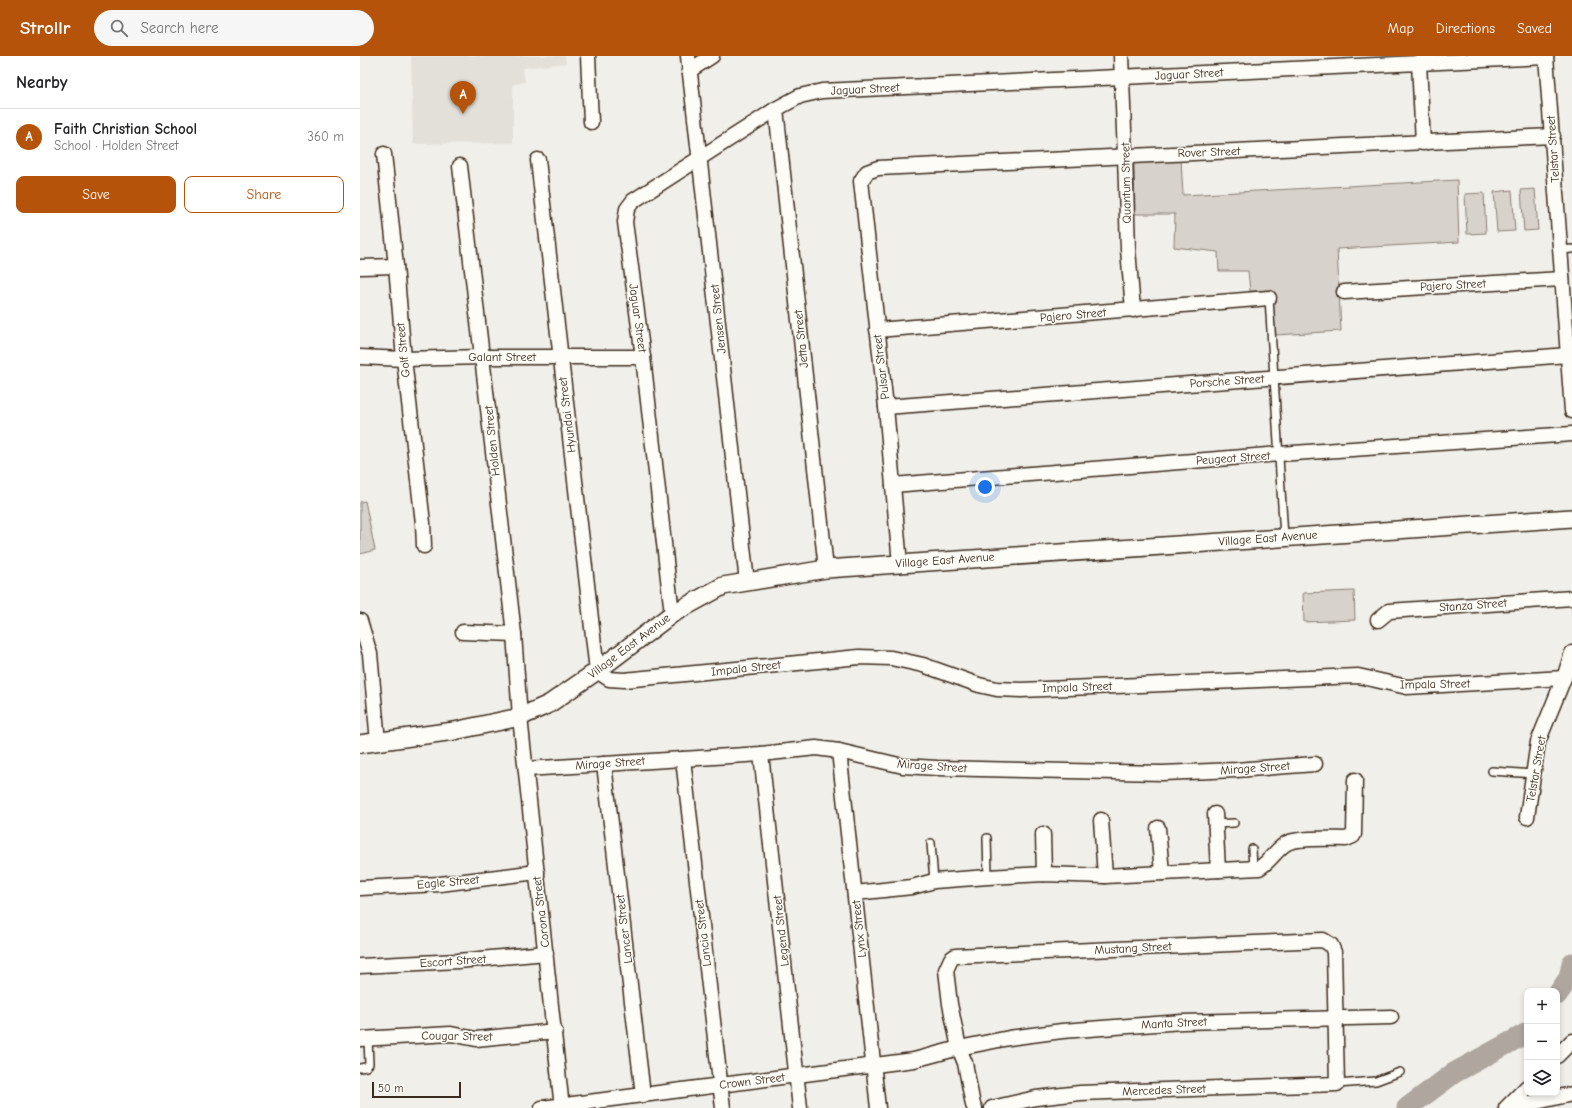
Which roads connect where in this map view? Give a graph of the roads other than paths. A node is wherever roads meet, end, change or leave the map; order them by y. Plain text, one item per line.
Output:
1 (588, 56) edge
2 (688, 56) edge
3 (712, 56) edge
4 (1121, 56) edge
5 (1546, 57) edge
6 (1419, 63) junction
7 (689, 71) junction
8 (1122, 77) junction
9 (776, 109) junction
10 (591, 122) dead end
11 (1553, 136) junction
12 (1422, 143) junction
13 (384, 154) dead end
14 (1126, 155) junction
15 (700, 159) junction
16 (538, 160) dead end
17 (460, 166) dead end
18 (867, 172) joint
19 (1566, 250) edge
20 (396, 266) junction
21 (360, 267) edge
22 (1562, 279) junction
23 (1344, 292) dead end
24 (1269, 298) joint
25 (1133, 310) junction
26 (877, 330) junction
27 (1568, 355) junction
28 (360, 357) edge
29 (482, 357) junction
30 (560, 357) junction
31 (643, 357) junction
32 (404, 359) junction
33 (1274, 378) junction
34 (886, 407) junction
35 (1572, 410) edge
36 (1572, 434) edge
37 (1279, 454) junction
38 (893, 485) junction
39 (1572, 518) edge
40 (1284, 537) junction
41 (424, 546) dead end
42 (900, 564) junction
43 (826, 569) junction
44 (747, 582) junction
45 (1572, 598) edge
46 (672, 614) junction
47 (1378, 620) dead end
48 (360, 621) edge
49 (463, 632) dead end
50 (514, 634) junction
51 (1572, 653) edge
52 (597, 671) junction
53 (1564, 678) junction
54 (520, 717) junction
55 (378, 742) junction
56 (360, 744) edge
57 (839, 751) junction
58 (761, 754) junction
59 (683, 758) junction
60 (604, 764) junction
61 (1315, 764) dead end
62 (526, 769) junction
63 (1492, 771) dead end
64 (1535, 774) junction
65 (1355, 780) dead end
66 (1528, 817) dead end
67 (1215, 819) joint
68 (1101, 820) dead end
69 (1234, 823) dead end
70 (1158, 828) dead end
71 (1043, 834) dead end
72 (987, 838) dead end
73 (931, 843) dead end
74 (1252, 849) dead end
75 (1253, 869) junction
76 (1218, 870) junction
77 (536, 872) junction
78 (1162, 873) junction
79 (1044, 874) junction
80 (1105, 876) junction
81 (988, 877) junction
82 (934, 881) junction
83 (360, 888) edge
84 (855, 893) junction
85 (546, 953) junction
86 (360, 966) edge
87 (1391, 1017) dead end
88 (1335, 1018) junction
89 (555, 1031) junction
90 (364, 1038) edge
91 (1572, 1041) edge
92 (959, 1048) junction
93 (1560, 1053) edge
94 (874, 1065) junction
95 (360, 1068) edge
96 (1400, 1072) dead end
97 (797, 1075) junction
98 (1337, 1084) junction
99 (721, 1085) junction
100 (1524, 1090) edge
101 (1572, 1094) edge
102 (643, 1095) junction
103 (562, 1106) edge
104 (542, 1108) edge
105 (723, 1108) edge
106 (800, 1108) edge
107 (878, 1108) edge
108 (975, 1108) edge
109 (992, 1108) edge
110 (1508, 1108) edge

1 - 10 street
2 - 7 street, Jensen Street
3 - 7 street
4 - 8 street, Quantum Street
5 - 6 street, Jaguar Street
5 - 11 street, Telstar Street
6 - 8 street, Jaguar Street
6 - 12 street
7 - 15 street, Jensen Street
8 - 9 street, Jaguar Street
8 - 14 street, Quantum Street
9 - 15 street, Jaguar Street
9 - 43 street, Jetta Street
11 - 12 street, Rover Street
11 - 19 street, Telstar Street
12 - 14 street, Rover Street
13 - 20 street, Golf Street
14 - 18 street, Rover Street
14 - 25 street, Quantum Street
15 - 31 street, Jaguar Street
15 - 44 street, Jensen Street
16 - 30 street, Hyundai Street
17 - 29 street, Holden Street
18 - 26 street, Pulsar Street
19 - 22 street, Telstar Street
20 - 21 street
20 - 32 street, Golf Street
22 - 23 street, Pajero Street
22 - 27 street, Telstar Street
24 - 25 street, Pajero Street
24 - 33 lane
25 - 26 street, Pajero Street
26 - 34 street, Pulsar Street
27 - 33 street, Porsche Street
27 - 35 street, Telstar Street
28 - 32 street, Galant Street
29 - 30 street, Galant Street
29 - 32 street, Galant Street
29 - 50 street, Holden Street
30 - 31 street, Galant Street
30 - 52 street, Hyundai Street
31 - 46 street, Jaguar Street
32 - 41 street, Golf Street
33 - 34 street, Porsche Street
33 - 37 lane
34 - 38 street, Pulsar Street
36 - 37 street, Peugeot Street
37 - 38 street, Peugeot Street
37 - 40 lane
38 - 42 street, Pulsar Street
39 - 40 street, Village East Avenue
40 - 42 street, Village East Avenue
42 - 43 street, Village East Avenue
43 - 44 street, Village East Avenue
44 - 46 street, Village East Avenue
45 - 47 street, Stanza Street
46 - 52 street, Village East Avenue
48 - 55 street
49 - 50 street
50 - 54 street, Holden Street
51 - 53 street, Telstar Street
52 - 53 street, Impala Street
52 - 54 street, Village East Avenue
53 - 64 street, Telstar Street
54 - 55 street, Village East Avenue
54 - 62 street, Corona Street
55 - 56 street, Village East Avenue
57 - 58 street, Mirage Street
57 - 61 street, Mirage Street
57 - 84 street, Lynx Street
58 - 59 street, Mirage Street
58 - 97 street, Legend Street
59 - 60 street, Mirage Street
59 - 99 street, Lancia Street
60 - 62 street, Mirage Street
60 - 102 street, Lancer Street
62 - 77 street, Corona Street
63 - 64 lane
64 - 66 street, Telstar Street
65 - 75 street
67 - 69 lane
67 - 76 street
68 - 80 street
70 - 78 street
71 - 79 street
72 - 81 lane
73 - 82 lane
74 - 75 lane
75 - 76 street
76 - 78 street
77 - 83 street, Eagle Street
77 - 85 street, Corona Street
78 - 80 street
79 - 80 street
79 - 81 street
81 - 82 street
82 - 84 street
84 - 94 street, Lynx Street
85 - 86 street, Escort Street
85 - 89 street, Corona Street
87 - 88 street, Manta Street
88 - 92 street, Manta Street
88 - 92 street, Mustang Street
88 - 98 street, Mustang Street
89 - 90 street, Cougar Street
89 - 103 street, Corona Street
90 - 95 lane
91 - 93 street
92 - 94 street, Crown Street
92 - 108 street
94 - 97 street, Crown Street
94 - 107 street, Lynx Street
96 - 98 lane
97 - 99 street, Crown Street
97 - 106 street, Legend Street
98 - 109 street, Mercedes Street
99 - 102 street, Crown Street
99 - 105 street, Lancia Street
100 - 110 street
101 - 110 street
102 - 103 street, Crown Street
103 - 104 street, Crown Street

